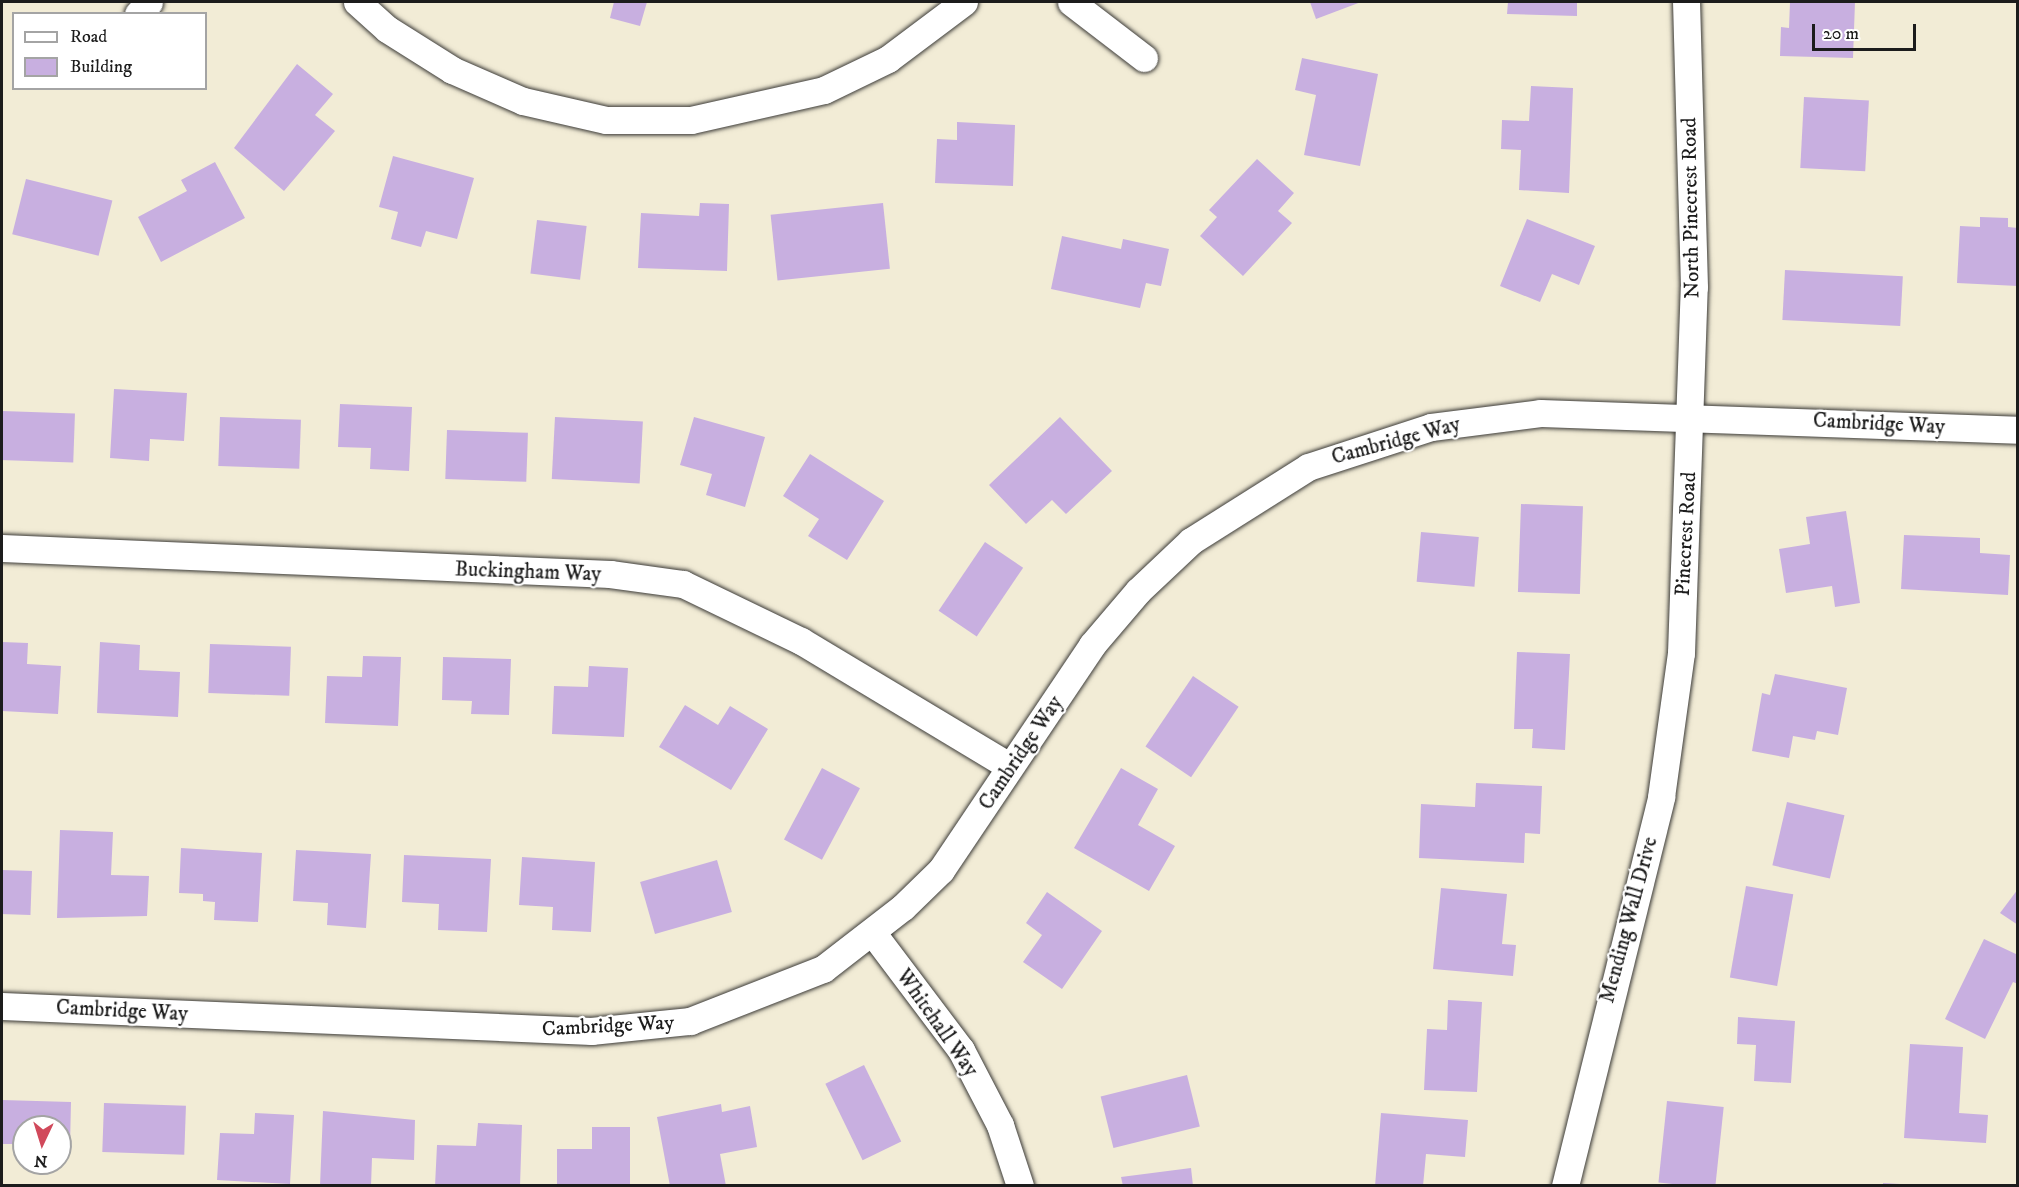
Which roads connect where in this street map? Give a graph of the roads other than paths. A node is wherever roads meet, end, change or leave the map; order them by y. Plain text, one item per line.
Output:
1 (357, 2) edge
2 (964, 2) edge
3 (1071, 2) edge
4 (1686, 2) edge
5 (1144, 58) dead end
6 (1691, 415) junction
7 (2018, 430) edge
8 (2, 548) edge
9 (1681, 653) joint
10 (1007, 765) junction
11 (872, 932) junction
12 (2, 1006) edge
13 (1020, 1185) edge
14 (1565, 1185) edge

1 - 2 street
3 - 5 street
4 - 6 street, North Pinecrest Road
6 - 7 street, Cambridge Way
6 - 9 street, Pinecrest Road
6 - 10 street, Cambridge Way
8 - 10 street, Buckingham Way
9 - 14 street, Mending Wall Drive
10 - 11 street, Cambridge Way
11 - 12 street, Cambridge Way
11 - 13 street, Whitehall Way

